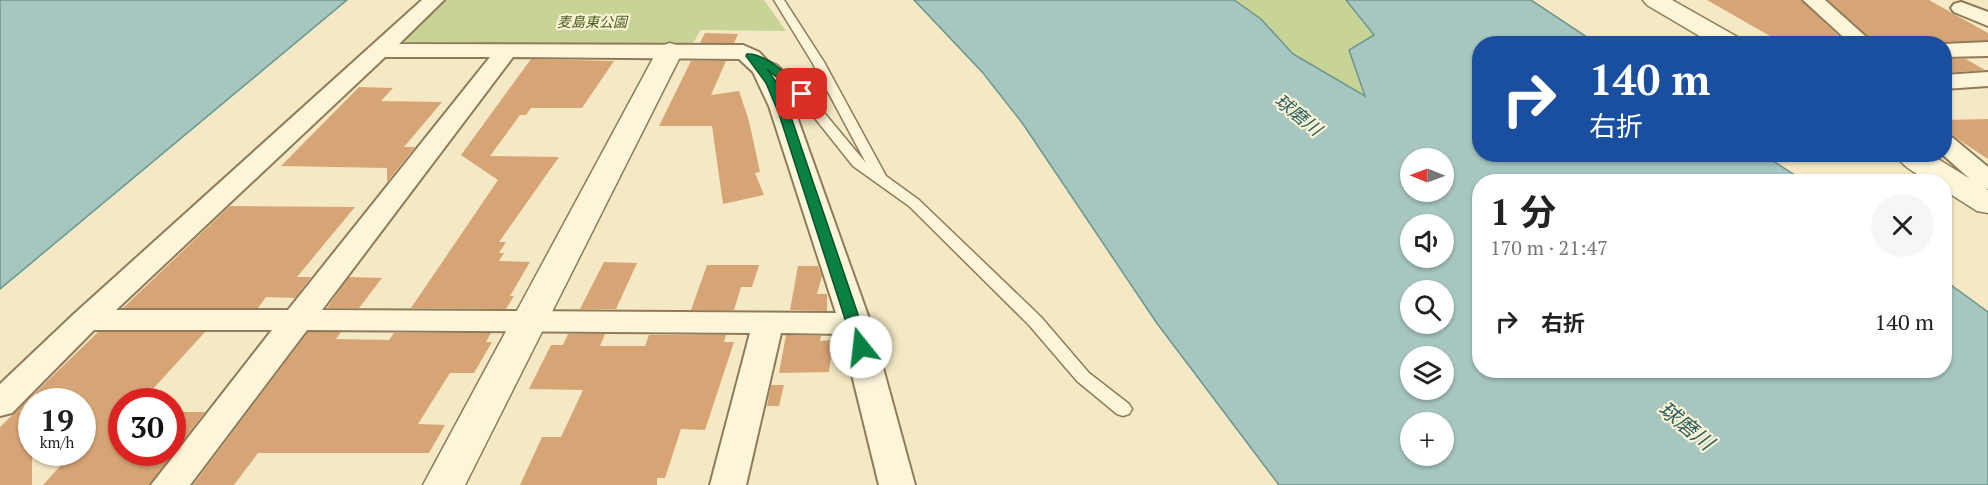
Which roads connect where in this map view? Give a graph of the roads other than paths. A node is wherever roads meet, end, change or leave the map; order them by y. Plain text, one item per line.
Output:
1 (434, 0) edge
2 (779, 0) edge
3 (1655, 0) edge
4 (1813, 0) edge
5 (1961, 8) dead end
6 (1988, 20) edge
7 (1718, 36) edge
8 (1857, 36) edge
9 (508, 49) junction
10 (1988, 49) edge
11 (380, 50) junction
12 (1952, 50) edge
13 (670, 51) junction
14 (751, 56) junction
15 (1988, 79) edge
16 (1952, 81) edge
17 (1952, 149) edge
18 (1922, 162) edge
19 (1982, 170) edge
20 (1941, 174) edge
21 (883, 180) junction
22 (1952, 181) edge
23 (1988, 204) edge
24 (86, 320) junction
25 (529, 320) junction
26 (296, 321) junction
27 (768, 323) junction
28 (855, 324) junction
29 (0, 404) edge
30 (1123, 409) dead end
31 (169, 485) edge
32 (444, 485) edge
33 (728, 485) edge
34 (897, 485) edge

1 - 11 street
2 - 21 lane
3 - 7 street
4 - 8 street
5 - 6 street
9 - 11 street
9 - 13 street
9 - 26 street
10 - 12 street
11 - 24 street
13 - 14 street
13 - 25 street
14 - 21 lane
14 - 28 street
15 - 16 street
17 - 19 street
18 - 20 street
21 - 30 lane
22 - 23 street
24 - 26 street
24 - 29 street
25 - 26 street
25 - 27 street
25 - 32 street
26 - 31 street
27 - 28 street
27 - 33 street
28 - 34 street

